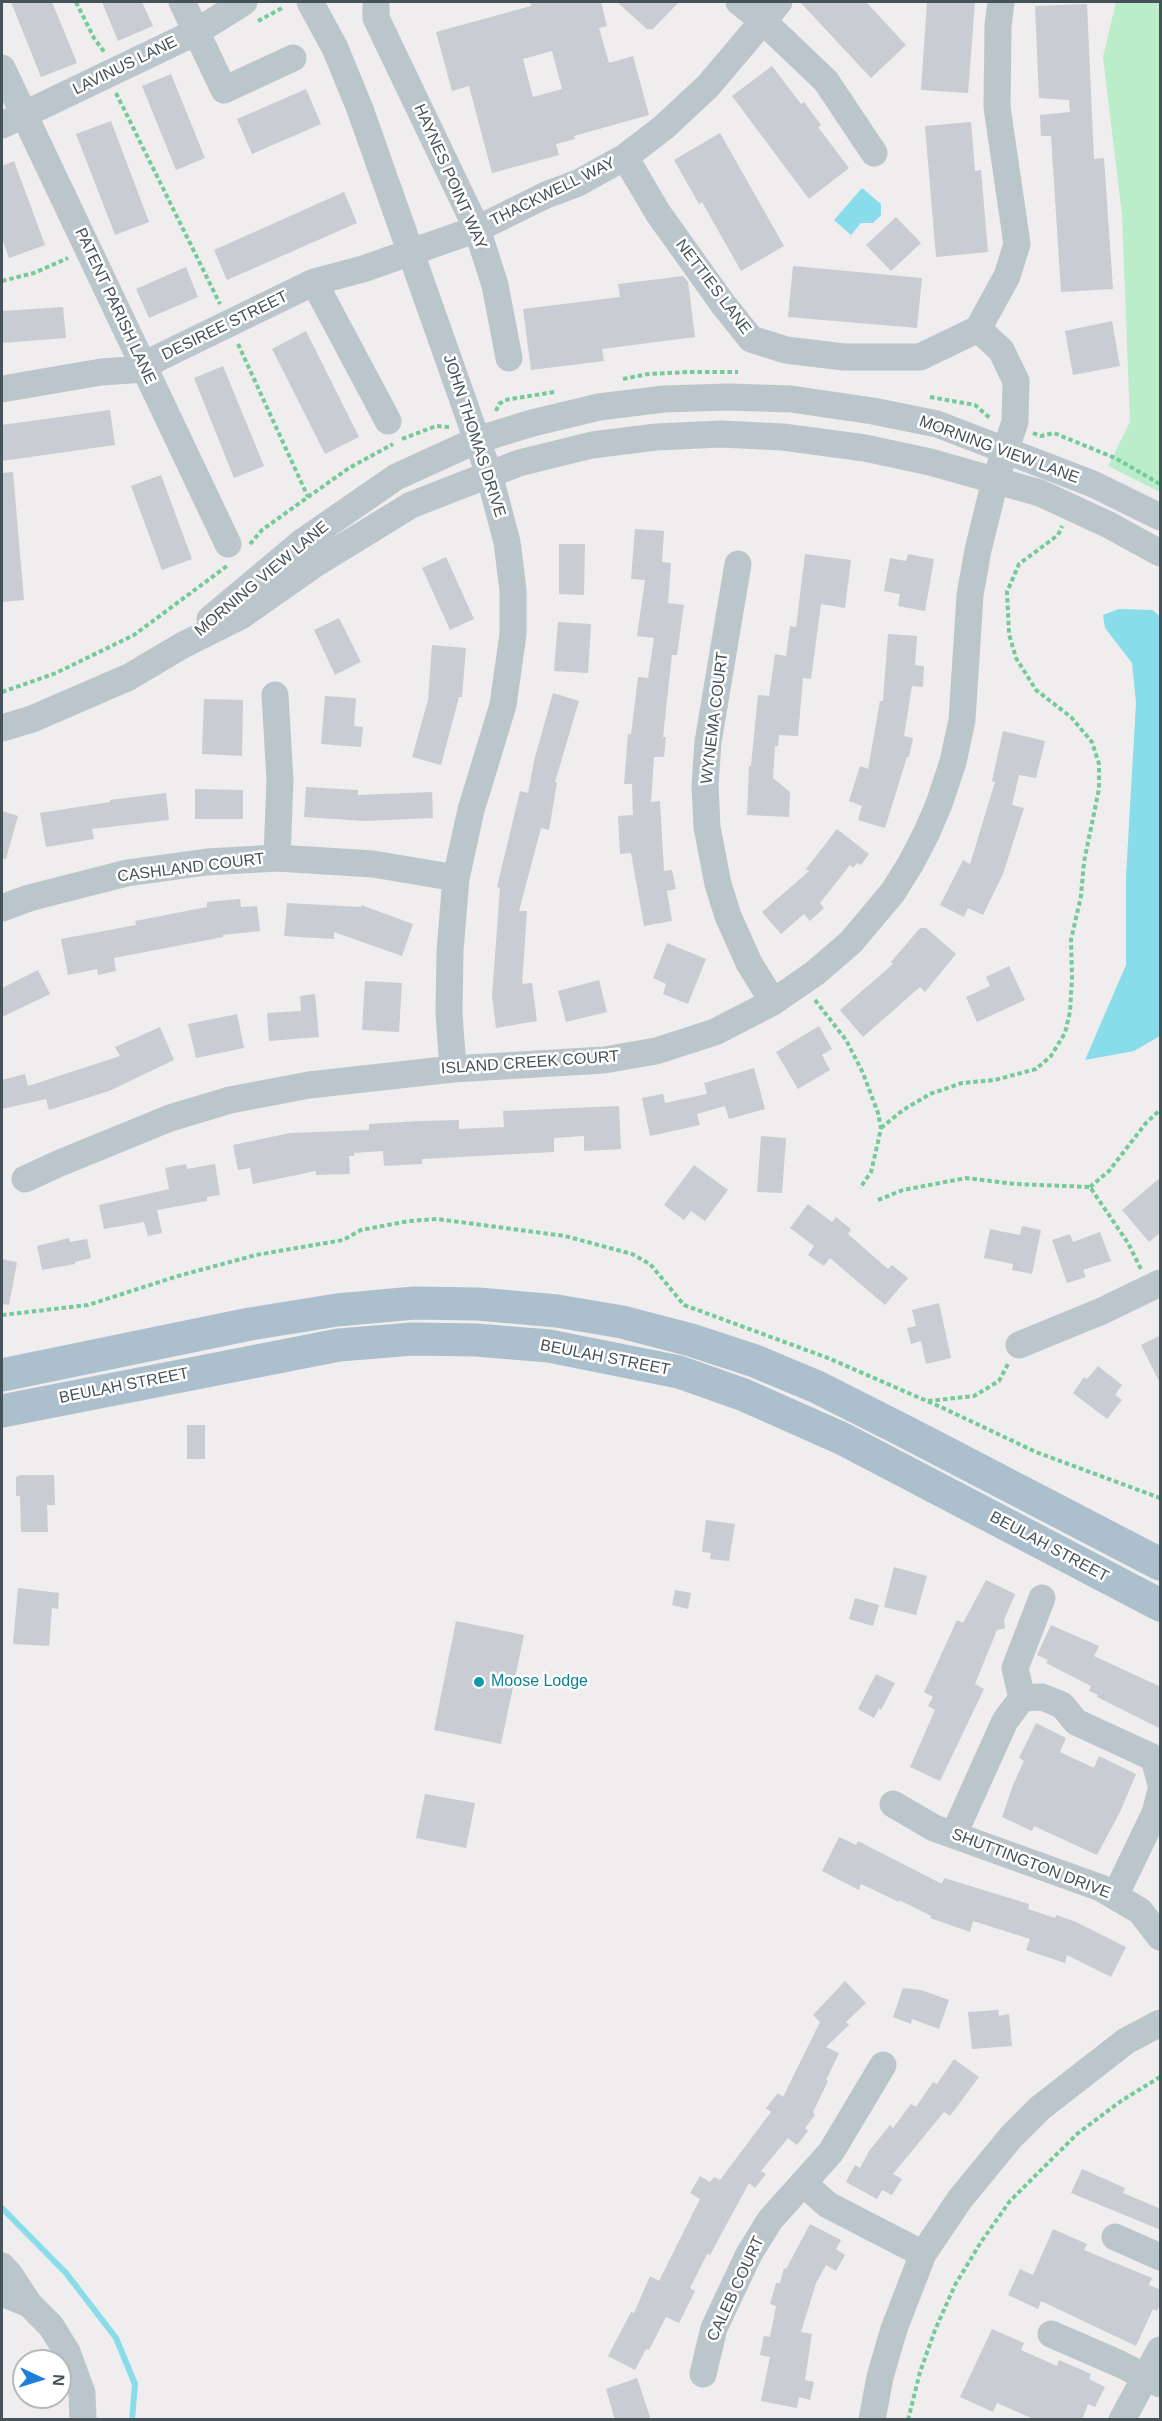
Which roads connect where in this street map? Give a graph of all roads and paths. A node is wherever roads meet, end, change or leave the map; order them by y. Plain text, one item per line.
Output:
1 (76, 2) edge
2 (182, 2) edge
3 (244, 2) edge
4 (310, 2) edge
5 (376, 2) edge
6 (739, 2) edge
7 (1001, 2) edge
8 (771, 11) edge
9 (196, 32) junction
10 (293, 58) dead end
11 (108, 59) dead end
12 (2, 68) edge
13 (114, 89) dead end
14 (13, 120) edge
15 (874, 153) dead end
16 (625, 157) junction
17 (477, 229) junction
18 (410, 252) junction
19 (74, 255) dead end
20 (2, 281) edge
21 (314, 282) junction
22 (220, 304) dead end
23 (978, 329) junction
24 (238, 343) dead end
25 (509, 358) dead end
26 (145, 369) junction
27 (2, 388) edge
28 (388, 421) dead end
29 (477, 440) junction
30 (1004, 448) junction
31 (489, 474) junction
32 (995, 481) junction
33 (308, 496) dead end
34 (1161, 517) edge
35 (1062, 525) dead end
36 (228, 544) dead end
37 (1161, 553) edge
38 (738, 564) dead end
39 (183, 645) junction
40 (275, 694) dead end
41 (2, 728) edge
42 (277, 858) junction
43 (456, 878) junction
44 (2, 908) edge
45 (805, 981) junction
46 (773, 1002) junction
47 (453, 1068) junction
48 (1161, 1110) edge
49 (881, 1128) junction
50 (25, 1179) dead end
51 (1090, 1187) junction
52 (860, 1188) dead end
53 (878, 1200) dead end
54 (1156, 1285) edge
55 (1019, 1345) joint
56 (2, 1375) edge
57 (927, 1401) dead end
58 (2, 1411) edge
59 (1161, 1564) edge
60 (1042, 1598) dead end
61 (1161, 1605) edge
62 (1022, 1698) junction
63 (1161, 1781) edge
64 (1161, 1794) edge
65 (893, 1804) dead end
66 (954, 1834) junction
67 (1115, 1896) junction
68 (1161, 1937) edge
69 (1161, 2023) edge
70 (883, 2065) dead end
71 (1161, 2077) edge
72 (804, 2184) junction
73 (1115, 2237) dead end
74 (923, 2254) junction
75 (1161, 2257) edge
76 (2, 2266) edge
77 (2, 2293) edge
78 (28, 2304) junction
79 (1051, 2334) dead end
80 (1161, 2350) edge
81 (703, 2374) dead end
82 (1152, 2380) edge
83 (83, 2420) edge
84 (872, 2420) edge
85 (908, 2420) edge
86 (1122, 2420) edge

1 - 11 path
2 - 9 street
3 - 9 street, LAVINUS LANE
4 - 18 street, JOHN THOMAS DRIVE
5 - 17 street, HAYNES POINT WAY
6 - 8 street
7 - 23 street
8 - 15 street
8 - 16 street, THACKWELL WAY
9 - 10 street
9 - 14 street, LAVINUS LANE
12 - 14 street, PATENT PARISH LANE
13 - 22 path
14 - 26 street, PATENT PARISH LANE
16 - 17 street, THACKWELL WAY
16 - 23 street, NETTIES LANE
17 - 18 street, THACKWELL WAY
17 - 25 street, HAYNES POINT WAY
18 - 21 street, DESIREE STREET
18 - 29 street, JOHN THOMAS DRIVE
19 - 20 path
21 - 26 street, DESIREE STREET
21 - 28 street
23 - 30 street
24 - 33 path
26 - 27 street, DESIREE STREET
26 - 36 street, PATENT PARISH LANE
29 - 30 street, MORNING VIEW LANE
29 - 31 street, JOHN THOMAS DRIVE
29 - 39 street, MORNING VIEW LANE
30 - 32 street, ISLAND CREEK COURT
30 - 34 street, MORNING VIEW LANE
31 - 32 street, MORNING VIEW LANE
31 - 39 street, MORNING VIEW LANE
31 - 43 street, JOHN THOMAS DRIVE
32 - 37 street, MORNING VIEW LANE
32 - 45 street, ISLAND CREEK COURT
35 - 49 path
38 - 46 street, WYNEMA COURT
39 - 41 street, MORNING VIEW LANE
40 - 42 street
42 - 43 street, CASHLAND COURT
42 - 44 street, CASHLAND COURT
43 - 47 street, JOHN THOMAS DRIVE
45 - 46 street, ISLAND CREEK COURT
45 - 49 path
46 - 47 street, ISLAND CREEK COURT
47 - 50 street, ISLAND CREEK COURT
48 - 51 path
49 - 52 path
51 - 53 path
51 - 54 path
54 - 55 street
55 - 57 path
56 - 59 main road
58 - 61 main road, BEULAH STREET
60 - 62 street
62 - 63 street
62 - 66 street
64 - 67 street
65 - 66 street, SHUTTINGTON DRIVE
66 - 67 street, SHUTTINGTON DRIVE
67 - 68 street, SHUTTINGTON DRIVE
69 - 74 street
70 - 72 street, CALEB COURT
71 - 85 path
72 - 74 street
72 - 81 street, CALEB COURT
73 - 75 street
74 - 84 street
76 - 78 street
77 - 78 street
78 - 83 street
79 - 82 street
80 - 82 street
82 - 86 street

